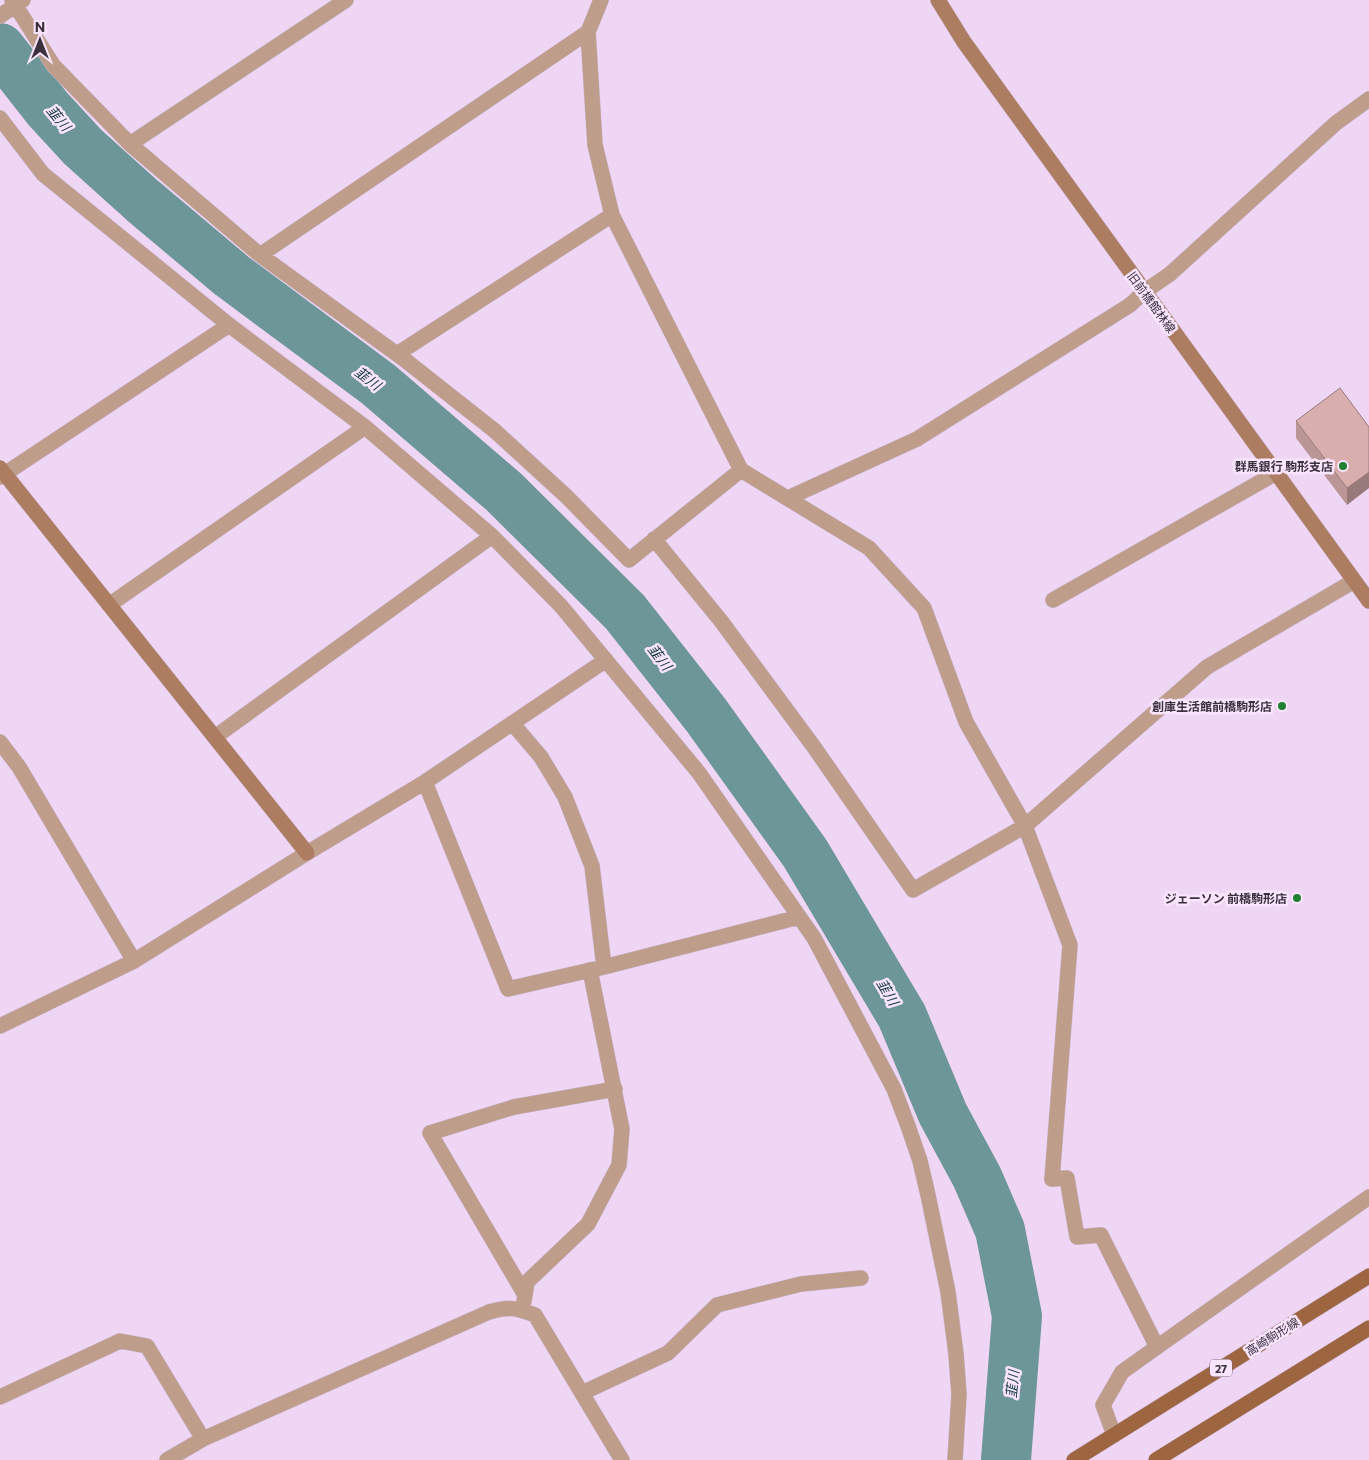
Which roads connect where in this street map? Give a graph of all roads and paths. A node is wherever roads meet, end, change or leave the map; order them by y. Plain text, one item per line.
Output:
1 (346, 0) edge
2 (601, 0) edge
3 (938, 0) edge
4 (12, 6) edge
5 (588, 32) junction
6 (1369, 99) edge
7 (0, 118) edge
8 (130, 144) junction
9 (612, 215) junction
10 (260, 255) junction
11 (1144, 292) junction
12 (229, 325) junction
13 (397, 354) junction
14 (365, 427) junction
15 (741, 470) junction
16 (1276, 472) junction
17 (2, 473) edge
18 (788, 498) junction
19 (492, 536) junction
20 (654, 540) junction
21 (1354, 581) junction
22 (1053, 600) dead end
23 (1369, 601) edge
24 (109, 605) junction
25 (606, 660) junction
26 (512, 723) junction
27 (215, 737) junction
28 (0, 742) edge
29 (425, 782) junction
30 (1025, 826) junction
31 (307, 852) junction
32 (799, 917) junction
33 (134, 961) junction
34 (597, 969) junction
35 (0, 1026) edge
36 (615, 1088) junction
37 (1369, 1198) edge
38 (1369, 1276) edge
39 (862, 1278) dead end
40 (523, 1303) junction
41 (1369, 1328) edge
42 (1157, 1347) junction
43 (582, 1393) junction
44 (0, 1397) edge
45 (1114, 1435) junction
46 (202, 1439) junction
47 (167, 1460) edge
48 (622, 1460) edge
49 (955, 1460) edge
50 (1074, 1460) edge
51 (1156, 1460) edge

1 - 8 street
2 - 5 street
3 - 11 street, 旧前橋館林線
4 - 8 street
5 - 9 street
5 - 10 street
6 - 11 street
7 - 12 street
8 - 10 street
9 - 13 street
9 - 15 street
10 - 13 street
11 - 16 street, 旧前橋館林線
11 - 18 street
12 - 14 street
12 - 17 street
13 - 20 street
14 - 19 street
14 - 24 street
15 - 18 street
15 - 20 street
16 - 21 street, 旧前橋館林線
16 - 22 street
17 - 24 street
18 - 30 street
19 - 25 street
19 - 27 street
20 - 30 street
21 - 23 street, 旧前橋館林線
21 - 30 street
24 - 27 street
25 - 26 street
25 - 32 street
26 - 29 street
26 - 34 street
27 - 31 street
28 - 33 street
29 - 31 street
29 - 34 street
30 - 42 street
31 - 33 street
32 - 34 street
32 - 49 street
33 - 35 street
34 - 36 street
36 - 40 street
36 - 40 street
37 - 42 street
38 - 45 main road, 高崎駒形線 / 27
39 - 43 street
40 - 43 street
40 - 46 street
41 - 51 main road
42 - 45 street
43 - 48 street
44 - 46 street
45 - 50 main road, 高崎駒形線 / 27
46 - 47 street

